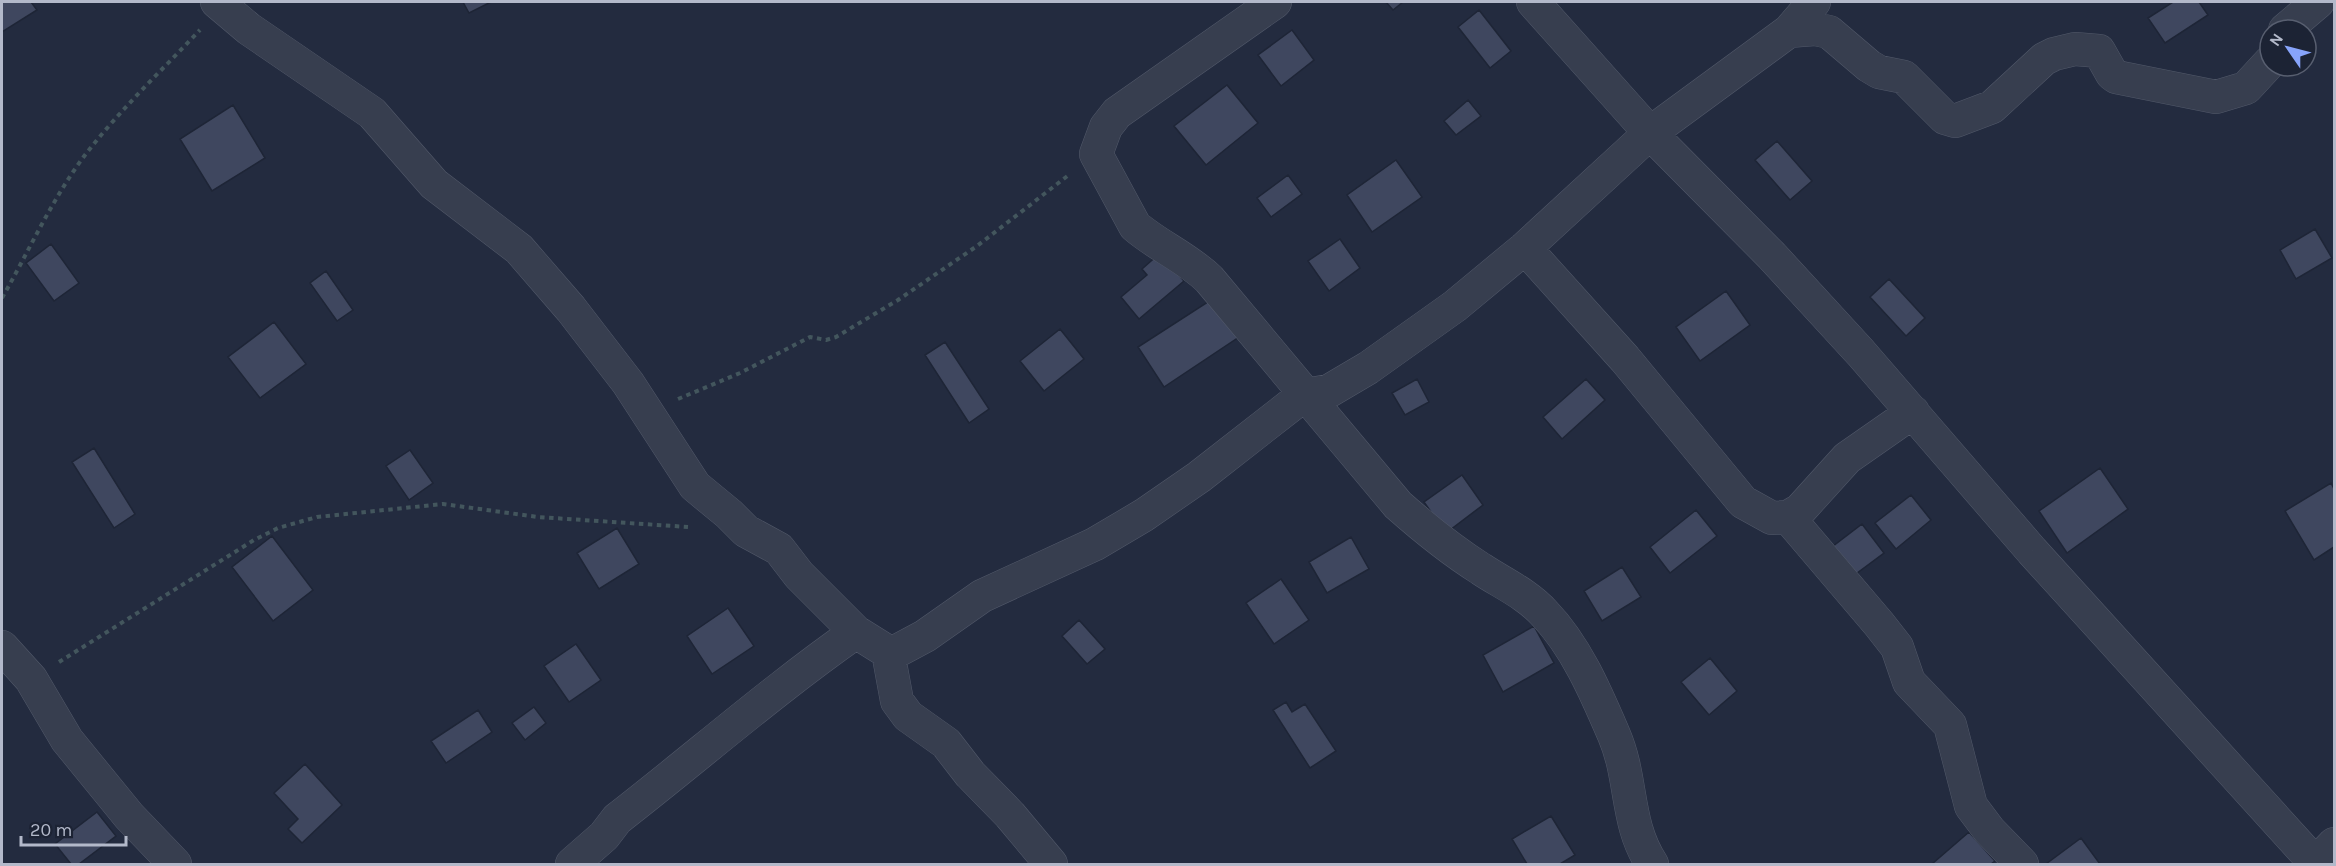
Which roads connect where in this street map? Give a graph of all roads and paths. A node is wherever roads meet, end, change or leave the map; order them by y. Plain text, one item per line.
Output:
1 (1275, 2) edge
2 (1533, 2) edge
3 (1814, 2) edge
4 (2318, 2) edge
5 (220, 4) edge
6 (2299, 18) edge
7 (1789, 31) junction
8 (2258, 75) edge
9 (1650, 133) junction
10 (1096, 154) junction
11 (1525, 249) junction
12 (2, 298) edge
13 (1304, 395) junction
14 (649, 411) junction
15 (1914, 412) junction
16 (1788, 517) junction
17 (746, 531) junction
18 (856, 632) junction
19 (2, 647) edge
20 (888, 652) junction
21 (31, 679) junction
22 (2334, 844) edge
23 (175, 864) edge
24 (572, 864) edge
25 (1051, 864) edge
26 (1652, 864) edge
27 (2022, 864) edge
28 (2316, 864) edge

1 - 10 street
2 - 9 street
3 - 7 street
4 - 6 street
5 - 12 path
5 - 14 street
7 - 8 street
7 - 9 street
9 - 11 street
9 - 15 street
10 - 13 street
10 - 14 path
11 - 13 street
11 - 16 street
13 - 20 street
13 - 26 street
14 - 17 street
15 - 16 street
15 - 28 street
16 - 27 street
17 - 18 street
17 - 21 path
18 - 20 street
18 - 24 street
19 - 21 street
20 - 25 street
21 - 23 street
22 - 28 street

